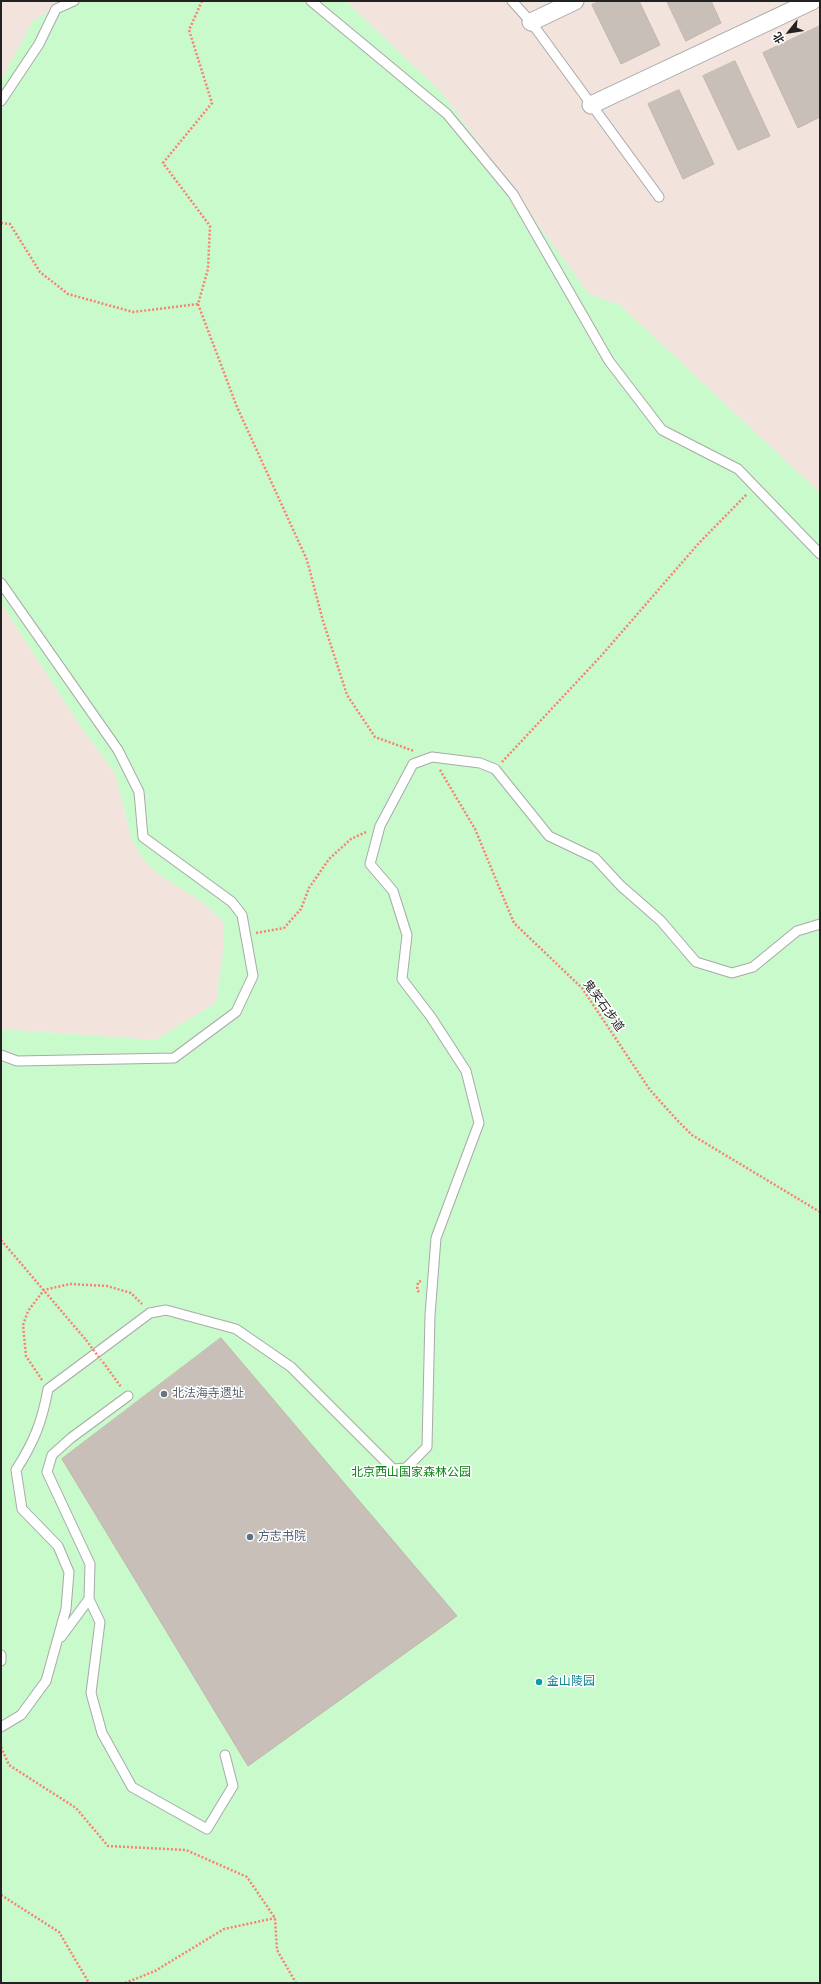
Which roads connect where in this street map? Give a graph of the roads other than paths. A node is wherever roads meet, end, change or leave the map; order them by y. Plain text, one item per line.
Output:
1 (74, 1) edge
2 (311, 1) edge
3 (512, 1) edge
4 (575, 1) edge
5 (812, 1) edge
6 (532, 22) junction
7 (1, 101) edge
8 (591, 105) junction
9 (659, 197) dead end
10 (820, 554) edge
11 (1, 583) edge
12 (820, 924) edge
13 (1, 1055) edge
14 (128, 1396) road end
15 (89, 1600) junction
16 (57, 1642) junction
17 (1, 1655) edge
18 (1, 1661) edge
19 (1, 1727) edge
20 (225, 1756) dead end

1 - 7 lane
2 - 10 lane
3 - 6 lane
4 - 6 street
5 - 8 street
6 - 8 lane
8 - 9 lane
11 - 13 lane
12 - 16 lane
14 - 15 lane
15 - 16 lane
15 - 20 lane
16 - 19 lane
17 - 18 lane

